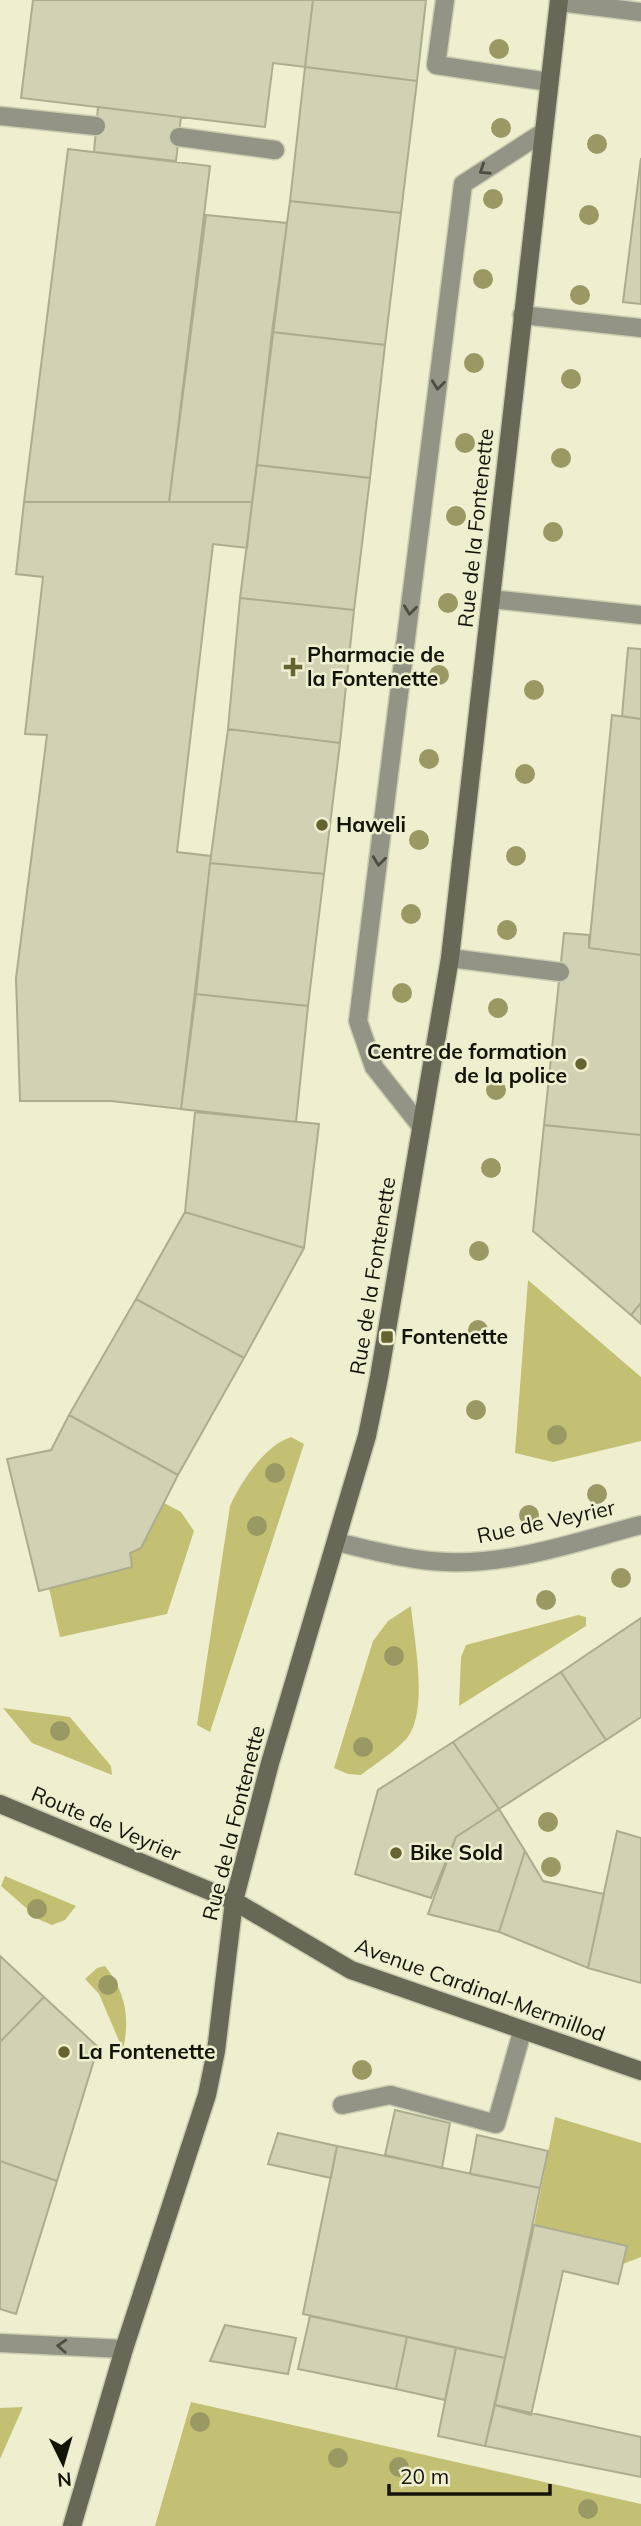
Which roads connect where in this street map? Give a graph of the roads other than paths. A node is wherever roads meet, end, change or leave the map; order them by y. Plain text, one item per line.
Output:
1 (445, 0) edge
2 (559, 1) edge
3 (641, 12) edge
4 (549, 82) junction
5 (0, 116) edge
6 (96, 126) dead end
7 (541, 133) junction
8 (179, 137) dead end
9 (275, 150) dead end
10 (522, 315) junction
11 (641, 328) edge
12 (491, 599) junction
13 (641, 615) edge
14 (450, 958) junction
15 (560, 972) dead end
16 (420, 1125) junction
17 (641, 1525) edge
18 (336, 1542) junction
19 (0, 1804) edge
20 (234, 1901) junction
21 (522, 2032) junction
22 (641, 2071) edge
23 (342, 2105) dead end
24 (0, 2343) edge
25 (124, 2349) junction
26 (72, 2526) edge

1 - 4 street
2 - 3 street
2 - 4 main road, Rue de la Fontenette
4 - 7 main road, Rue de la Fontenette
5 - 6 street
7 - 10 main road, Rue de la Fontenette
7 -> 16 street
8 - 9 street
10 - 11 street
10 - 12 main road, Rue de la Fontenette
12 - 13 street
12 - 14 main road, Rue de la Fontenette
14 - 15 street
14 - 16 main road, Rue de la Fontenette
16 - 18 main road, Rue de la Fontenette
17 - 18 street, Rue de Veyrier
18 - 20 main road, Rue de la Fontenette
19 - 20 main road, Route de Veyrier
20 - 21 main road, Avenue Cardinal-Mermillod
20 - 25 main road, Rue de la Fontenette
21 - 22 main road, Avenue Cardinal-Mermillod
21 - 23 street
25 -> 24 street
25 - 26 main road, Rue de la Fontenette

